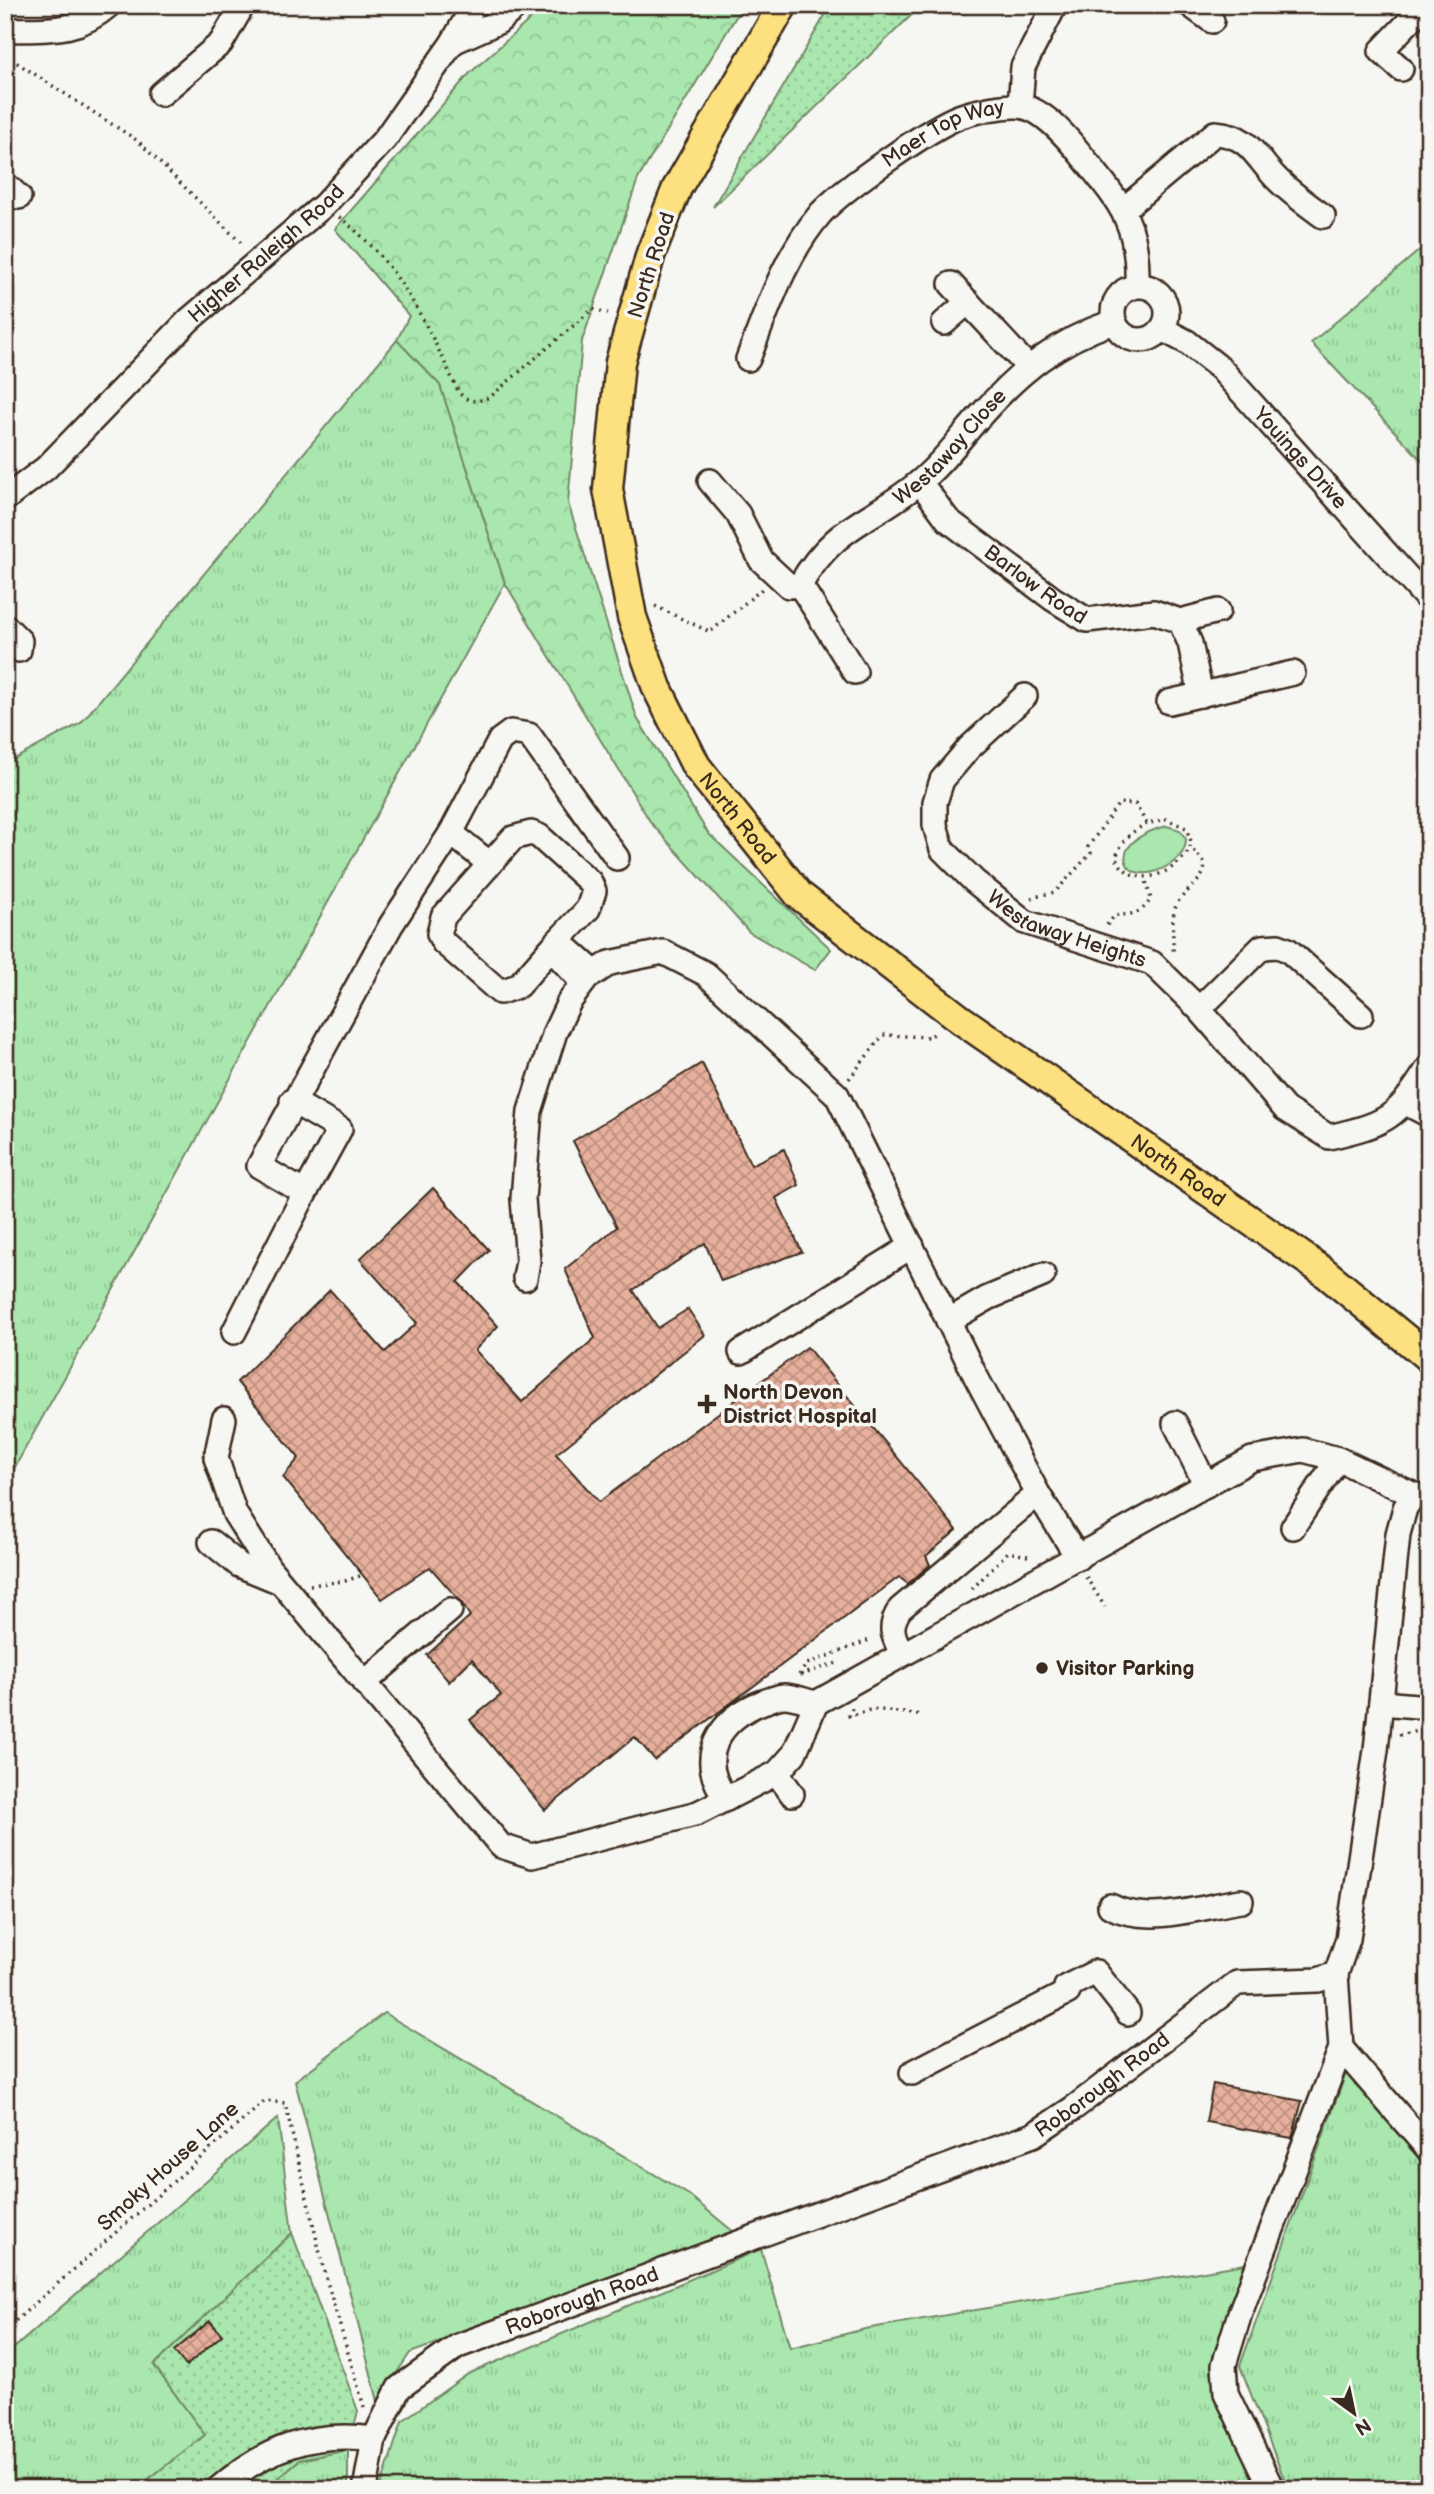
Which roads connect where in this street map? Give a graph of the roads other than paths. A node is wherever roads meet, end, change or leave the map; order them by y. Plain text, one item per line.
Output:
1 (109, 5) edge
2 (243, 5) edge
3 (474, 5) edge
4 (518, 5) edge
5 (783, 5) edge
6 (1055, 5) edge
7 (1190, 5) edge
8 (1425, 5) edge
9 (1212, 21) dead end
10 (5, 30) edge
11 (453, 42) junction
12 (1401, 69) dead end
13 (161, 94) dead end
14 (1020, 106) junction
15 (1124, 209) junction
16 (1323, 216) dead end
17 (951, 284) dead end
18 (1137, 285) junction
19 (968, 302) junction
20 (1113, 322) junction
21 (944, 323) dead end
22 (1161, 329) junction
23 (748, 359) dead end
24 (1029, 368) junction
25 (710, 481) dead end
26 (920, 482) junction
27 (5, 499) edge
28 (800, 585) junction
29 (1429, 601) edge
30 (1218, 611) dead end
31 (1180, 621) junction
32 (5, 626) edge
33 (19, 650) dead end
34 (855, 672) dead end
35 (1293, 673) dead end
36 (1201, 695) junction
37 (1026, 696) dead end
38 (1169, 702) dead end
39 (451, 833) junction
40 (617, 859) dead end
41 (490, 864) junction
42 (557, 948) junction
43 (589, 978) junction
44 (1199, 1009) junction
45 (1361, 1015) dead end
46 (1429, 1067) edge
47 (292, 1101) junction
48 (1406, 1103) junction
49 (1429, 1115) edge
50 (304, 1193) junction
51 (912, 1246) junction
52 (1043, 1275) dead end
53 (525, 1278) dead end
54 (948, 1321) junction
55 (234, 1332) dead end
56 (741, 1352) dead end
57 (1429, 1358) edge
58 (224, 1419) dead end
59 (1175, 1423) dead end
60 (1338, 1459) junction
61 (1206, 1485) junction
62 (1038, 1494) junction
63 (1425, 1496) edge
64 (1293, 1527) dead end
65 (211, 1542) dead end
66 (1078, 1558) junction
67 (280, 1582) junction
68 (450, 1610) dead end
69 (902, 1654) junction
70 (363, 1683) junction
71 (816, 1703) junction
72 (1381, 1703) junction
73 (1429, 1707) edge
74 (777, 1773) junction
75 (792, 1794) dead end
76 (727, 1799) junction
77 (1241, 1901) dead end
78 (1110, 1906) dead end
79 (1336, 1974) junction
80 (1128, 2013) dead end
81 (1341, 2048) junction
82 (912, 2073) dead end
83 (1429, 2150) edge
84 (374, 2439) junction
85 (218, 2489) edge
86 (365, 2489) edge
87 (1272, 2489) edge

1 - 10 street
2 - 13 street
3 - 11 street, Higher Raleigh Road
4 - 11 street
5 - 57 main road, North Road
6 - 14 street
7 - 9 street
8 - 12 street
11 - 27 street, Higher Raleigh Road
14 - 15 street, Maer Top Way
14 - 23 street, Maer Top Way
15 - 16 street
15 - 18 street, Maer Top Way
17 - 19 street
18 - 20 street
18 - 22 street
19 - 21 street
19 - 24 street
20 - 22 street
20 - 24 street, Westaway Close
22 - 29 street, Youings Drive
24 - 26 street, Westaway Close
25 - 28 street
26 - 28 street, Westaway Close
26 - 31 street, Barlow Road
28 - 34 street
30 - 31 street, Barlow Road
31 - 36 street
32 - 33 street
35 - 36 street
36 - 38 street
37 - 44 street, Westaway Heights
39 - 40 street
39 - 41 street
39 - 47 street
41 - 42 street
41 - 42 street
42 - 43 street
43 - 51 street
43 - 53 street
44 - 45 street
44 - 48 street, Westaway Heights
46 - 48 street, Westaway Heights
47 - 50 street
47 - 50 street
48 - 49 street
50 - 55 street
51 - 54 street
51 - 56 street
52 - 54 street
54 - 62 street
58 - 67 street
59 - 61 street
60 - 61 street
60 - 63 street
60 - 64 street
61 - 66 street
62 - 66 street
62 - 69 street
63 - 72 street
65 - 67 street
66 - 69 street
67 - 70 street
68 - 70 street
69 - 71 street
70 - 76 street
71 - 74 street
71 - 76 street
72 - 73 street
72 - 79 street
74 - 75 street
74 - 76 street
77 - 78 street
79 - 81 street
79 - 84 street, Roborough Road
80 - 82 street
81 - 83 street
81 - 87 street
84 - 85 street
84 - 86 street

